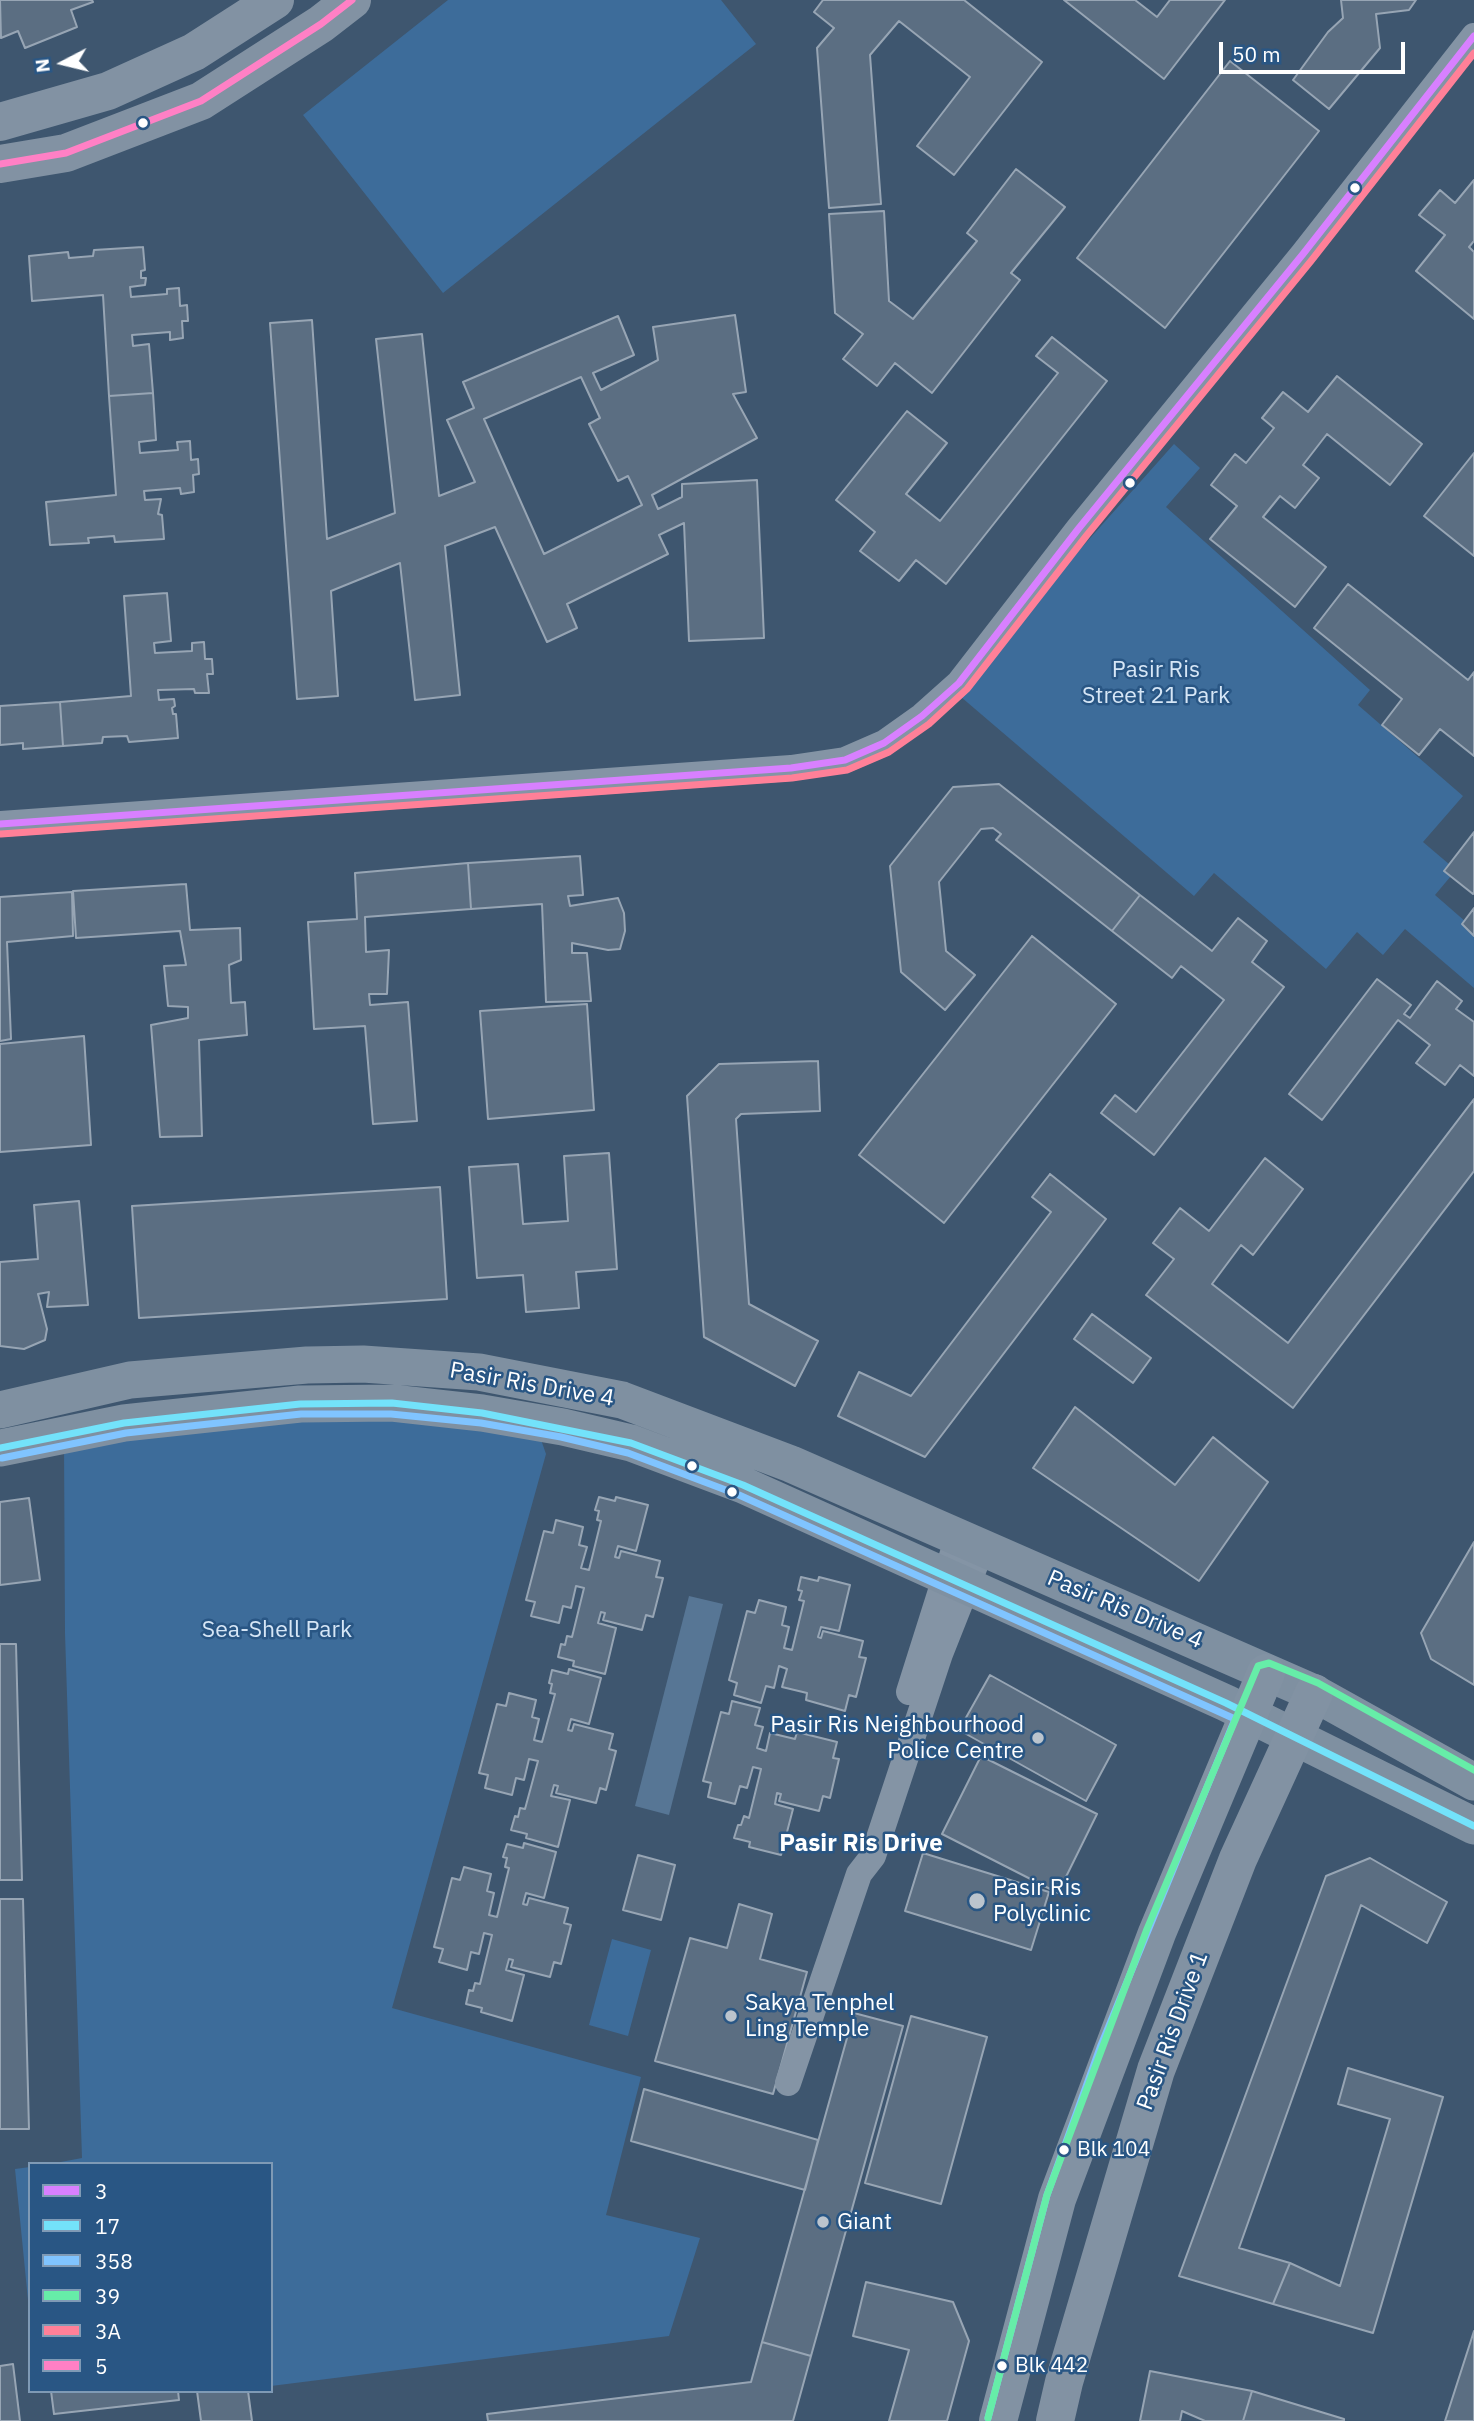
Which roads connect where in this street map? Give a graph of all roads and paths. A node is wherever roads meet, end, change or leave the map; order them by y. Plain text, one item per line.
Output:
1 (275, 0) edge
2 (352, 0) edge
3 (1474, 36) edge
4 (0, 122) edge
5 (0, 164) edge
6 (0, 824) edge
7 (0, 1410) edge
8 (0, 1448) edge
9 (970, 1543) junction
10 (955, 1581) junction
11 (1266, 1673) junction
12 (1314, 1693) junction
13 (1249, 1714) junction
14 (1296, 1737) junction
15 (1474, 1783) edge
16 (1474, 1826) edge
17 (788, 2083) dead end
18 (998, 2421) edge
19 (1055, 2421) edge

1 - 4 main road
2 - 5 main road
3 - 6 street
7 - 9 street, Pasir Ris Drive 4
8 - 10 street, Pasir Ris Drive 4
9 - 10 street
9 - 11 street, Pasir Ris Drive 4
10 - 13 street, Pasir Ris Drive 4
10 - 17 street
11 - 12 street, Pasir Ris Drive 4
11 - 13 main road
12 - 14 main road, Pasir Ris Drive 1
12 - 15 street, Pasir Ris Drive 4
13 - 14 street, Pasir Ris Drive 4
13 - 18 main road
14 - 16 street, Pasir Ris Drive 4
14 - 19 main road, Pasir Ris Drive 1

